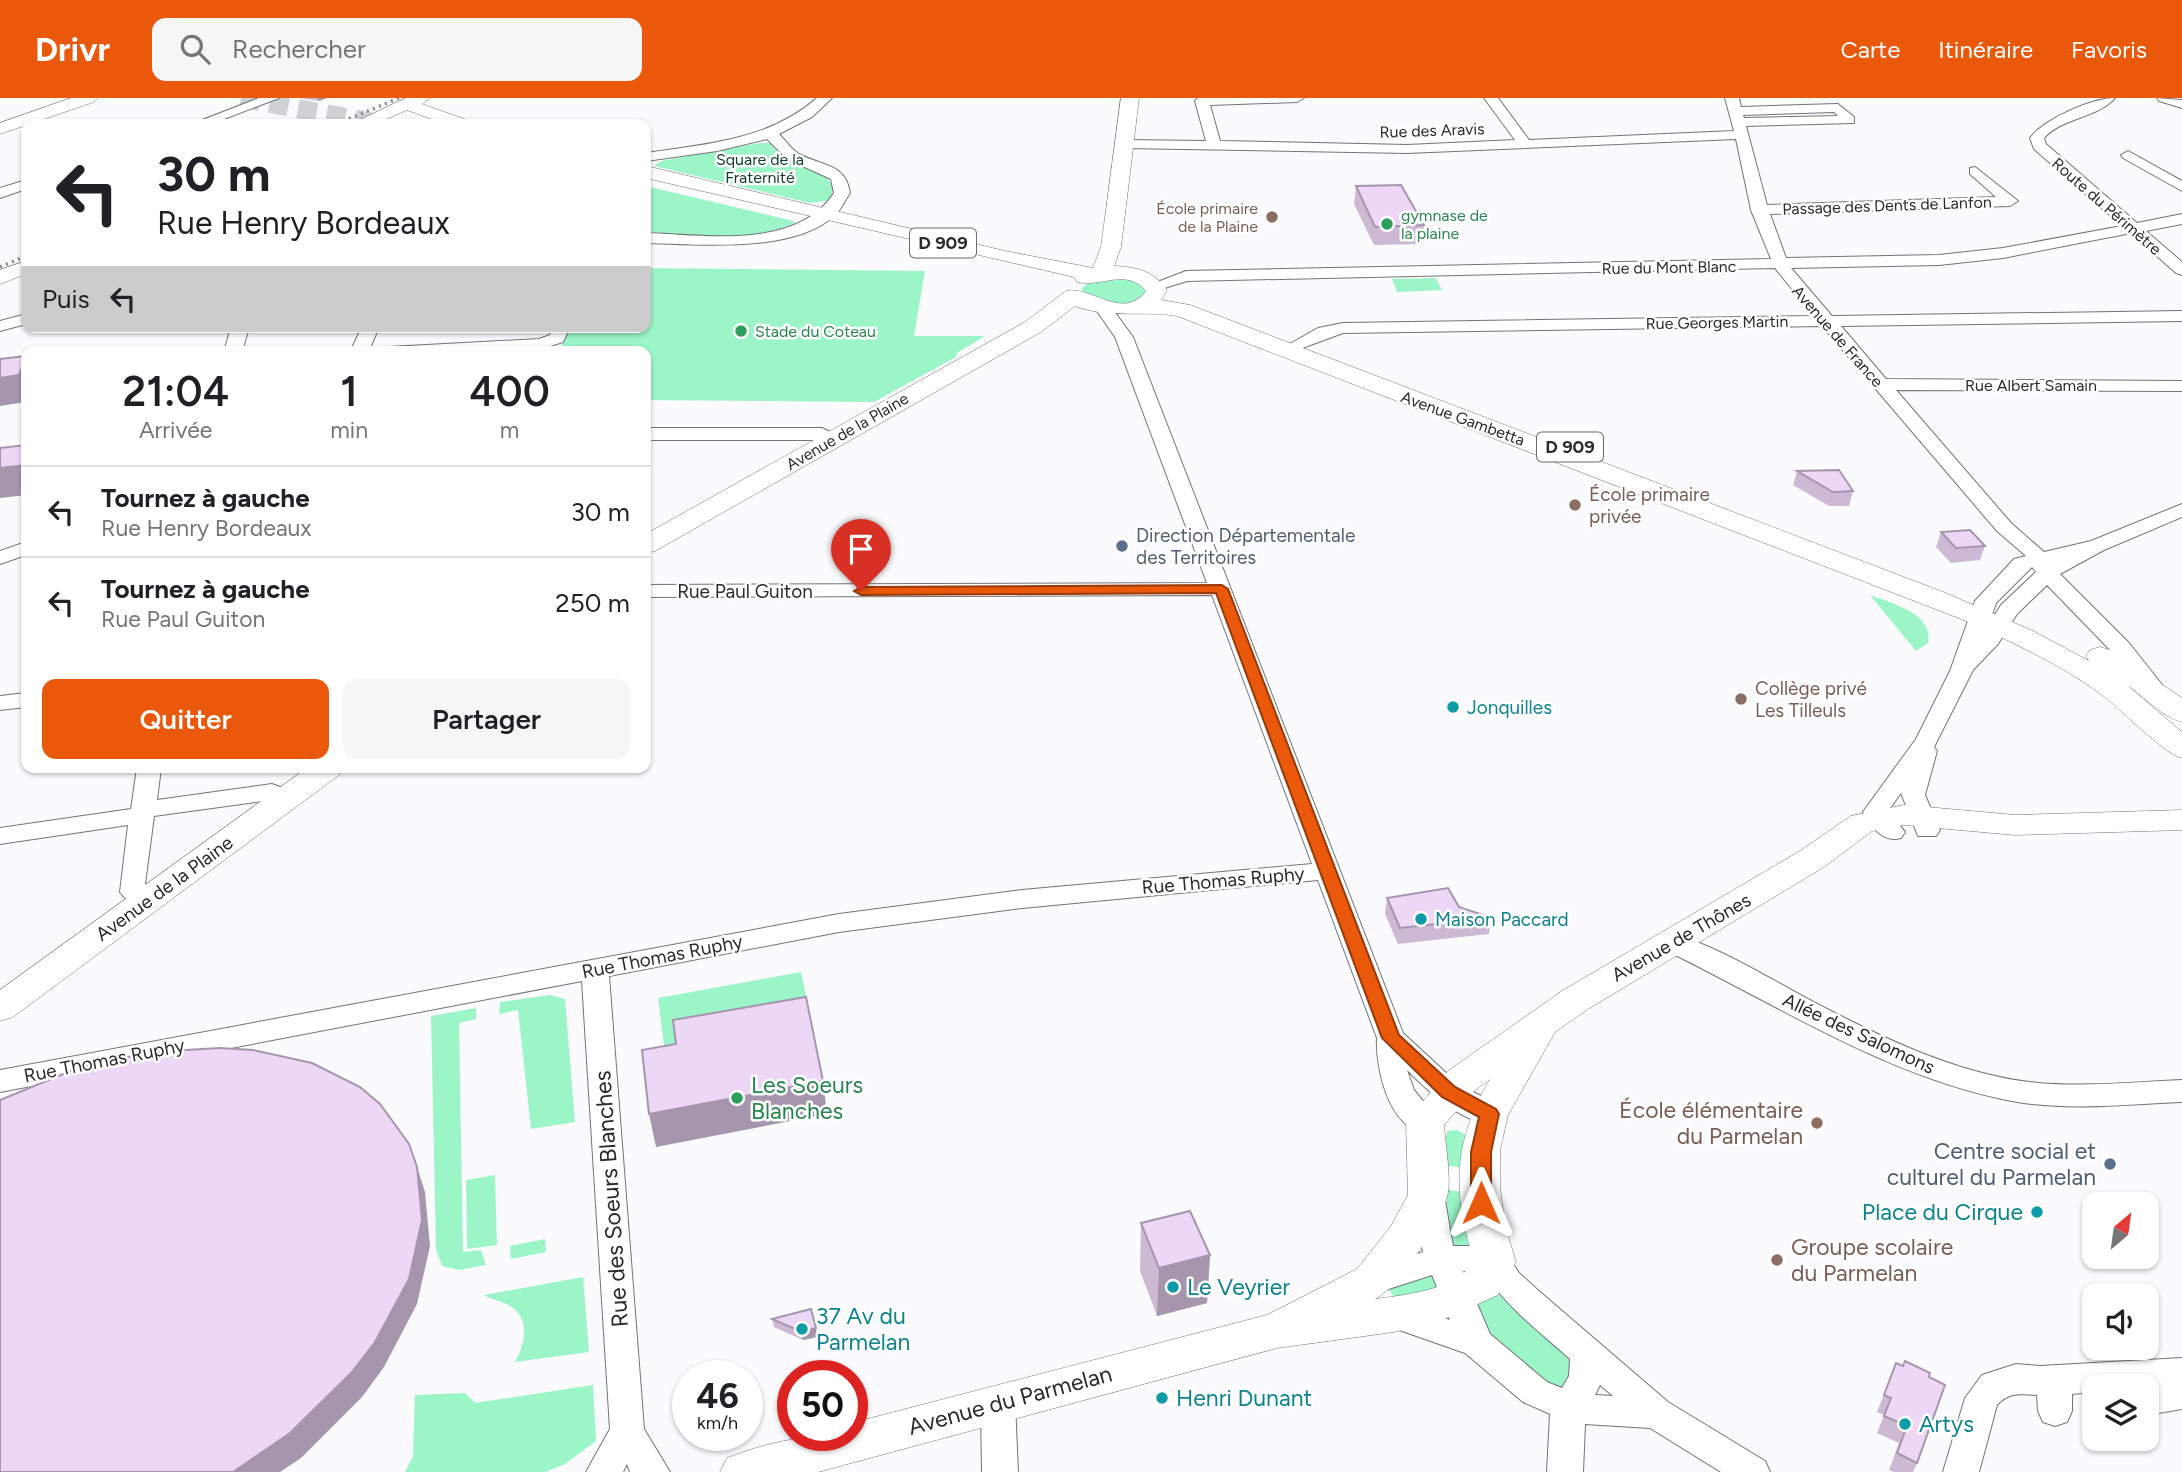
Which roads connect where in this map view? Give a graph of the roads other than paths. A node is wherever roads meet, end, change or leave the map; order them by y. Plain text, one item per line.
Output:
1 (88, 98) edge
2 (825, 98) edge
3 (1130, 98) edge
4 (1297, 98) edge
5 (1491, 98) edge
6 (2108, 98) edge
7 (2164, 98) edge
8 (222, 100) dead end
9 (414, 101) edge
10 (262, 102) edge
11 (2182, 104) edge
12 (1736, 117) edge
13 (28, 119) edge
14 (214, 119) edge
15 (372, 119) edge
16 (451, 119) edge
17 (21, 122) edge
18 (0, 129) edge
19 (768, 133) junction
20 (1124, 145) junction
21 (1525, 145) junction
22 (1214, 146) junction
23 (2127, 155) dead end
24 (651, 157) edge
25 (1975, 171) dead end
26 (651, 173) edge
27 (651, 180) edge
28 (21, 186) edge
29 (2182, 187) edge
30 (0, 193) edge
31 (1759, 210) junction
32 (822, 216) junction
33 (2182, 219) edge
34 (2133, 229) junction
35 (651, 238) edge
36 (1111, 247) junction
37 (1005, 257) junction
38 (1781, 265) junction
39 (21, 269) edge
40 (2182, 270) edge
41 (1098, 274) junction
42 (0, 278) edge
43 (1074, 290) junction
44 (1147, 292) junction
45 (1099, 307) junction
46 (2182, 316) edge
47 (21, 320) edge
48 (1824, 320) junction
49 (0, 326) edge
50 (1033, 327) junction
51 (559, 333) edge
52 (1124, 337) junction
53 (1297, 345) junction
54 (500, 346) edge
55 (1880, 384) junction
56 (2182, 386) edge
57 (651, 434) edge
58 (835, 439) junction
59 (2182, 509) edge
60 (651, 545) edge
61 (21, 550) edge
62 (0, 558) edge
63 (2037, 566) junction
64 (1222, 589) junction
65 (651, 592) edge
66 (1993, 613) junction
67 (2156, 691) junction
68 (21, 701) edge
69 (0, 703) edge
70 (2182, 713) edge
71 (1927, 740) junction
72 (2182, 749) edge
73 (148, 773) edge
74 (321, 773) edge
75 (287, 798) junction
76 (142, 813) junction
77 (2182, 820) edge
78 (1923, 822) junction
79 (1885, 825) junction
80 (0, 836) edge
81 (1329, 871) junction
82 (148, 899) junction
83 (1671, 942) junction
84 (596, 968) junction
85 (0, 1008) edge
86 (1539, 1028) junction
87 (0, 1080) edge
88 (2182, 1091) edge
89 (1437, 1107) junction
90 (1489, 1114) junction
91 (1428, 1195) junction
92 (1441, 1258) junction
93 (1495, 1262) junction
94 (1383, 1298) junction
95 (1458, 1298) junction
96 (1477, 1343) junction
97 (1587, 1354) junction
98 (2168, 1390) edge
99 (2070, 1391) edge
100 (998, 1403) junction
101 (1567, 1406) junction
102 (1656, 1413) junction
103 (626, 1430) junction
104 (604, 1472) edge
105 (652, 1472) edge
106 (743, 1472) edge
107 (1000, 1472) edge
108 (1565, 1472) edge
109 (1752, 1472) edge
110 (1961, 1472) edge

1 - 13 main road
2 - 19 street
3 - 20 main road
4 - 22 street
5 - 21 street
6 - 34 street, Route du Périmètre
7 - 11 street
8 - 10 street
9 - 15 main road
9 - 16 main road
10 - 14 street
12 - 12 street
12 - 21 street, Rue des Aravis
12 - 31 street, Avenue de France
17 - 18 main road
19 - 24 street
19 - 32 street
20 - 22 street, Rue des Aravis
20 - 36 main road
21 - 22 street, Rue des Aravis
23 - 29 street
25 - 31 street, Passage des Dents de Lanfon
26 - 32 main road, D 909
27 - 32 main road, D 909
28 - 30 street
31 - 38 street, Avenue de France
32 - 35 street
32 - 37 main road, D 909
33 - 34 street, Rue du Mont Blanc
34 - 38 street, Rue du Mont Blanc
34 - 40 street, Route du Périmètre
36 - 41 main road
36 - 44 main road
37 - 41 main road, D 909
37 - 43 main road, D 909
38 - 44 street, Rue du Mont Blanc
38 - 48 street, Avenue de France
39 - 42 main road
41 - 43 main road, Avenue de la Plaine
41 - 44 main road
43 - 45 main road
43 - 50 main road, Avenue de la Plaine
44 - 45 main road, Avenue de la Plaine
44 - 52 street
44 - 53 main road, Avenue Gambetta / D 909
44 - 66 main road, Avenue Gambetta / D 909
45 - 50 main road, Avenue de la Plaine
45 - 52 street
46 - 48 street, Rue Georges Martin
47 - 49 street
48 - 53 street, Rue Georges Martin
48 - 55 street, Avenue de France
50 - 58 main road, Avenue de la Plaine
51 - 54 street
52 - 64 street
53 - 66 main road, Avenue Gambetta / D 909
55 - 56 street, Rue Albert Samain
55 - 63 street, Avenue de France
57 - 58 street
58 - 60 main road, Avenue de la Plaine
59 - 63 street
61 - 62 street
63 - 66 street
63 - 67 street, Avenue de France
64 - 65 street, Rue Paul Guiton
64 - 81 street
66 - 67 main road
66 - 71 street
66 - 72 main road, D 909
67 - 70 main road, Avenue de France
68 - 69 street
71 - 78 street
71 - 79 street
73 - 76 street
74 - 75 main road, Avenue de la Plaine
75 - 76 street
75 - 82 main road, Avenue de la Plaine
76 - 80 street
76 - 82 street
77 - 78 main road, Avenue de Thônes
78 - 79 main road, Avenue de Thônes
79 - 83 main road, Avenue de Thônes
81 - 84 street, Rue Thomas Ruphy
81 - 89 street
82 - 85 main road, Avenue de la Plaine
83 - 86 main road, Avenue de Thônes
83 - 88 street, Allée des Salomons
84 - 87 street, Rue Thomas Ruphy
84 - 103 street, Rue des Soeurs Blanches
86 - 89 main road, Avenue de Thônes
86 - 90 main road
89 - 90 street
89 - 91 main road
90 - 93 main road
91 - 92 street
91 - 94 main road
92 - 93 street
92 - 94 street
92 - 95 street
93 - 95 main road
93 - 97 street
94 - 95 main road, Avenue du Parmelan
94 - 96 street
94 - 100 main road, Avenue du Parmelan
95 - 96 street
96 - 101 street
97 - 101 street
97 - 102 street
98 - 99 street
99 - 110 street
100 - 106 main road, Avenue du Parmelan
100 - 107 street
101 - 102 street
101 - 108 street
102 - 109 street
103 - 104 street
103 - 105 street, Rue des Soeurs Blanches

